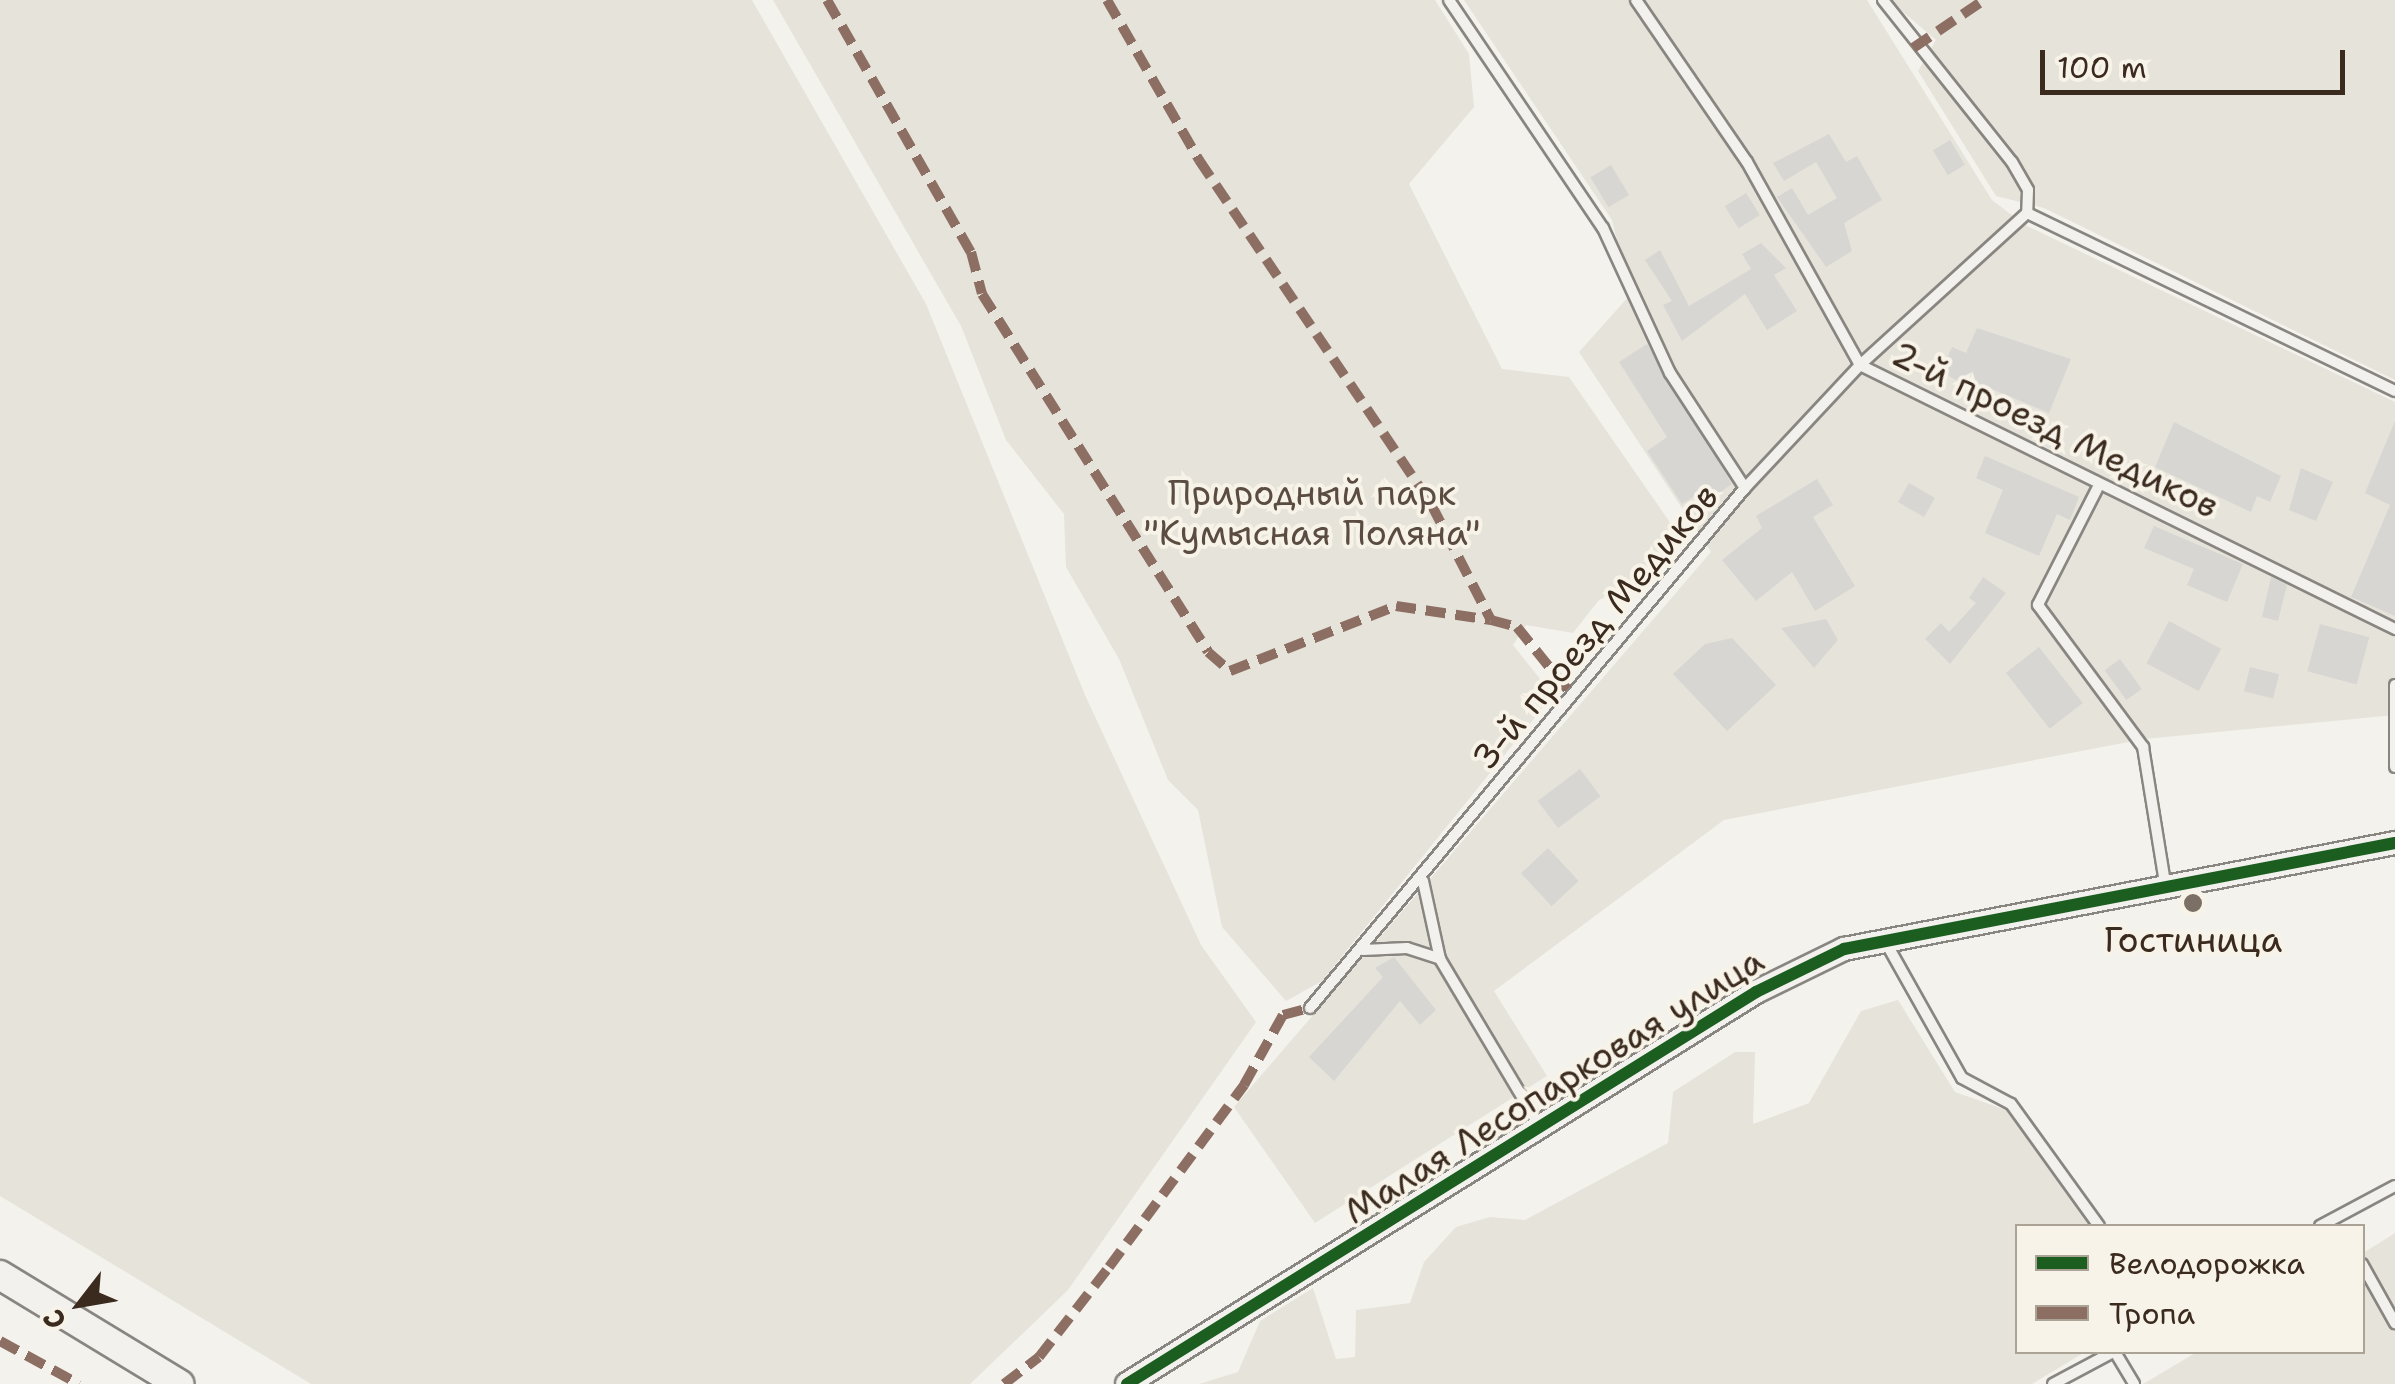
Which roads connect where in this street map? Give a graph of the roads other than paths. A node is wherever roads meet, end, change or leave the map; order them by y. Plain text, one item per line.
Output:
1 (1449, 0) edge
2 (1636, 0) edge
3 (1884, 0) edge
4 (2027, 213) junction
5 (1860, 366) junction
6 (2395, 390) edge
7 (1745, 488) junction
8 (2097, 489) junction
9 (2395, 629) edge
10 (2395, 685) edge
11 (2395, 767) edge
12 (2395, 843) edge
13 (1423, 881) junction
14 (2165, 883) junction
15 (1883, 938) junction
16 (1363, 950) junction
17 (1440, 958) junction
18 (1310, 1008) dead end
19 (1541, 1128) junction
20 (2395, 1186) edge
21 (2340, 1222) edge
22 (2098, 1224) edge
23 (2365, 1269) edge
24 (0, 1275) edge
25 (2395, 1323) edge
26 (2110, 1354) edge
27 (2115, 1354) edge
28 (178, 1384) edge
29 (1127, 1384) edge
30 (2053, 1384) edge
31 (2134, 1384) edge

1 - 7 lane, 3-й проезд Медиков
2 - 5 lane, 2-й проезд Медиков
3 - 4 lane
4 - 5 lane
4 - 6 lane
5 - 7 lane
5 - 8 lane, 2-й проезд Медиков
7 - 13 lane, 3-й проезд Медиков
8 - 9 lane, 2-й проезд Медиков
8 - 14 lane
10 - 11 lane
12 - 14 street, Малая Лесопарковая улица
13 - 16 lane, 3-й проезд Медиков
13 - 17 lane
14 - 15 street, Малая Лесопарковая улица
15 - 19 street, Малая Лесопарковая улица
15 - 22 lane
16 - 17 lane
16 - 18 lane, 3-й проезд Медиков
17 - 19 lane
19 - 29 street, Малая Лесопарковая улица
20 - 21 lane
23 - 25 lane
24 - 28 main road
26 - 30 lane
27 - 31 lane

